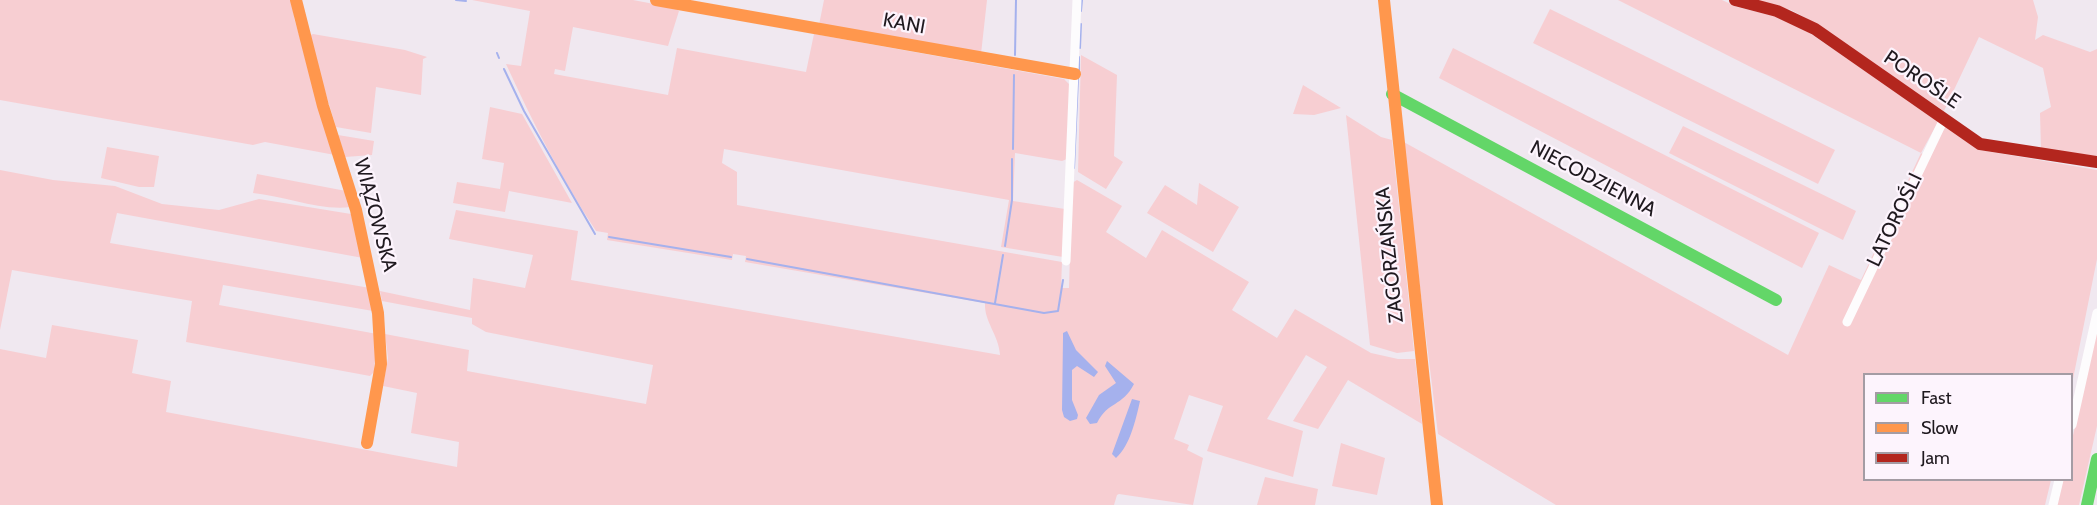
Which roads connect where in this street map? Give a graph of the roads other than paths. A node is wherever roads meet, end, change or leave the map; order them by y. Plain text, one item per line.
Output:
1 (296, 0) edge
2 (656, 0) edge
3 (1077, 0) edge
4 (1384, 0) edge
5 (1735, 0) edge
6 (1075, 74) junction
7 (1392, 94) junction
8 (1944, 119) junction
9 (2097, 162) edge
10 (1066, 261) dead end
11 (1776, 300) dead end
12 (2097, 312) edge
13 (1847, 322) dead end
14 (2073, 420) edge
15 (367, 443) dead end
16 (2097, 459) edge
17 (2059, 481) edge
18 (1437, 505) edge
19 (2054, 505) edge
20 (2087, 505) edge

1 - 15 main road, WIĄZOWSKA
2 - 6 main road, KANI
3 - 6 street
4 - 7 main road, ZAGÓRZAŃSKA
5 - 8 main road, POROŚLE
6 - 10 street
7 - 11 main road, NIECODZIENNA
7 - 18 main road, ZAGÓRZAŃSKA
8 - 9 main road, POROŚLE
8 - 13 street, LATOROŚLI
12 - 14 street
16 - 20 main road
17 - 19 street

